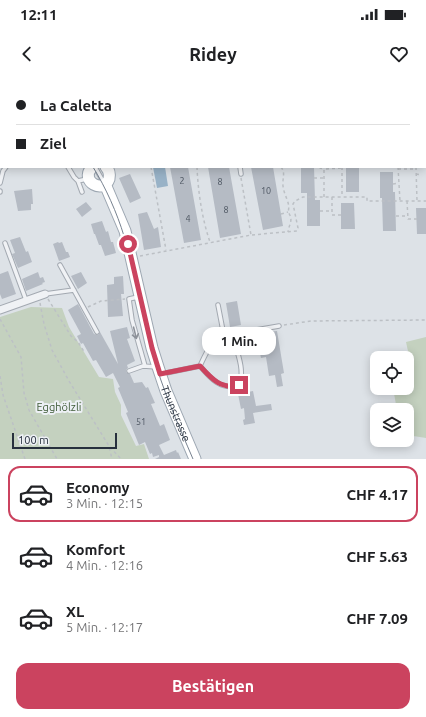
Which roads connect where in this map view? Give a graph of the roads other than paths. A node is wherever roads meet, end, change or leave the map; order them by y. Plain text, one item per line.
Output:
1 (5, 168) edge
2 (69, 168) edge
3 (108, 168) edge
4 (240, 168) edge
5 (88, 172) edge
6 (241, 174) road end
7 (0, 183) edge
8 (105, 184) junction
9 (82, 192) dead end
10 (5, 243) dead end
11 (60, 264) dead end
12 (74, 290) junction
13 (42, 295) joint
14 (141, 296) junction
15 (26, 300) junction
16 (218, 305) dead end
17 (0, 310) edge
18 (279, 326) road end
19 (97, 332) dead end
20 (224, 336) junction
21 (234, 341) junction
22 (145, 366) junction
23 (200, 366) junction
24 (129, 371) dead end
25 (159, 371) junction
26 (195, 459) edge

1 - 7 lane
2 - 5 lane
3 - 8 main road
4 - 6 lane
5 - 8 main road
5 - 9 lane
8 - 14 main road, Thunstrasse
10 - 15 lane
11 - 12 lane
12 - 13 lane
12 - 19 lane
13 - 15 street
14 -> 22 lane
14 - 25 main road, Thunstrasse
15 - 17 street
16 - 20 lane
18 - 21 lane
20 - 21 lane
20 - 23 lane
21 - 23 lane
22 - 24 lane
22 - 25 lane
23 - 25 lane
25 - 26 main road, Thunstrasse

